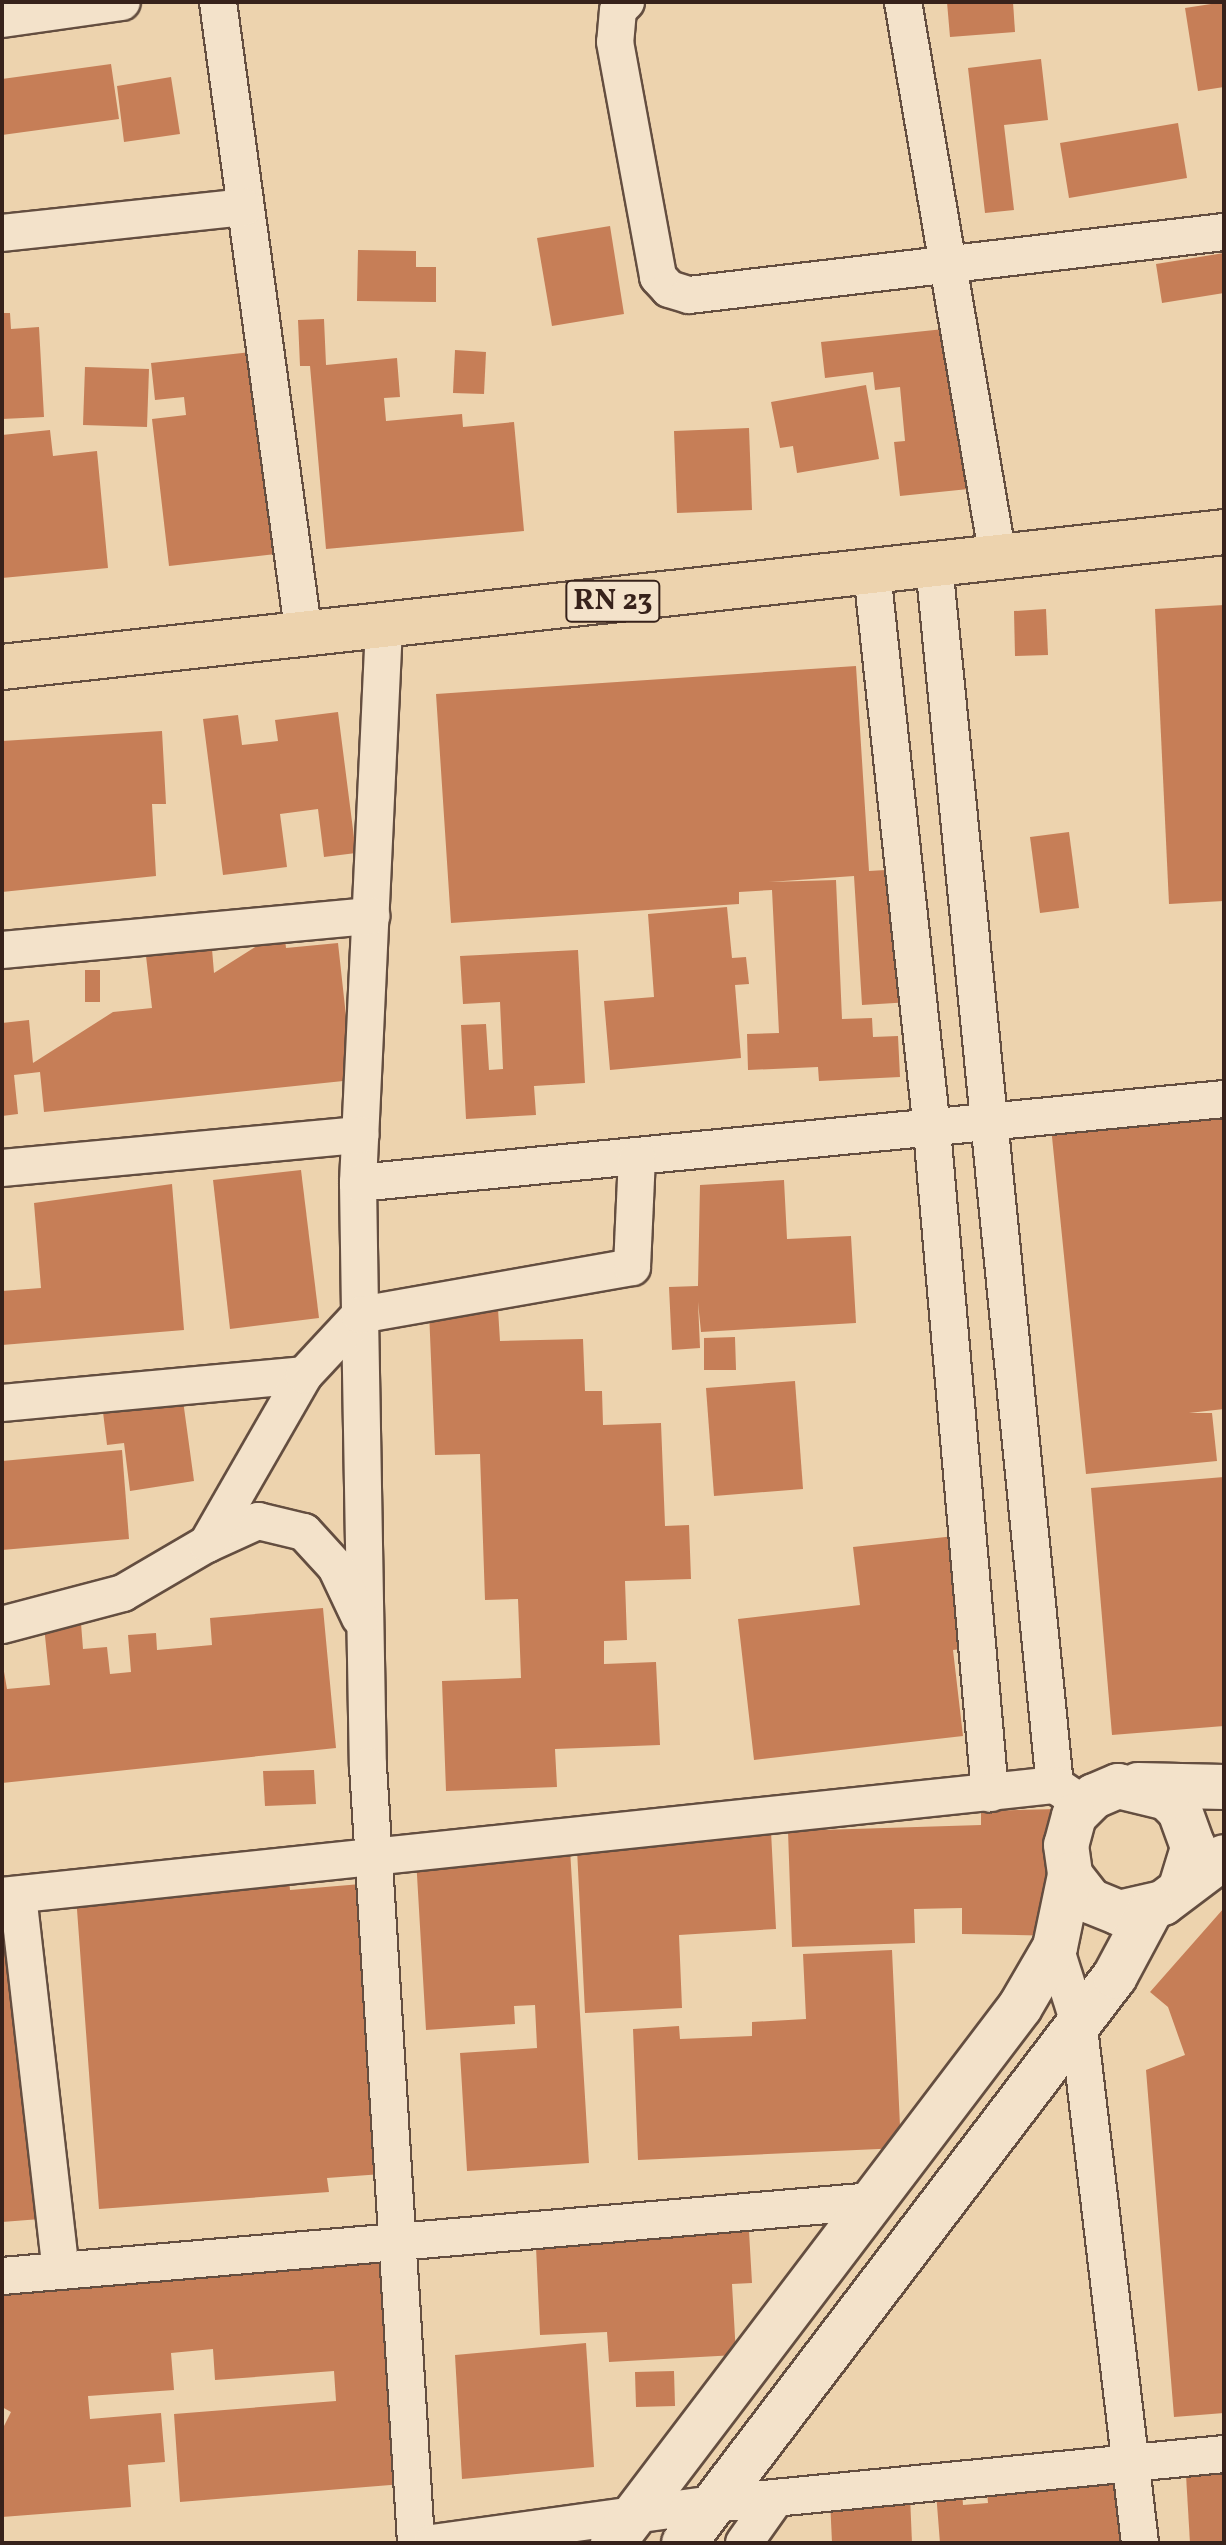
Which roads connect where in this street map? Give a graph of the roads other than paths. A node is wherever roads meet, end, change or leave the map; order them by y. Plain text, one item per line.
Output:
1 (122, 2) edge
2 (218, 2) edge
3 (626, 2) edge
4 (903, 2) edge
5 (21, 12) edge
6 (245, 207) junction
7 (1224, 232) edge
8 (2, 233) edge
9 (948, 262) junction
10 (1224, 532) edge
11 (998, 558) junction
12 (934, 565) junction
13 (872, 572) junction
14 (384, 627) junction
15 (304, 636) junction
16 (2, 667) edge
17 (371, 916) junction
18 (2, 950) edge
19 (1224, 1099) edge
20 (994, 1124) junction
21 (932, 1130) junction
22 (360, 1135) junction
23 (637, 1158) junction
24 (2, 1168) edge
25 (358, 1183) junction
26 (360, 1315) junction
27 (304, 1375) junction
28 (2, 1403) edge
29 (207, 1544) junction
30 (2, 1625) edge
31 (366, 1629) junction
32 (1131, 1785) junction
33 (1224, 1787) edge
34 (990, 1793) junction
35 (1069, 1795) junction
36 (1224, 1857) edge
37 (374, 1860) junction
38 (1070, 1875) junction
39 (10, 1896) edge
40 (1167, 1897) junction
41 (1055, 1947) junction
42 (1078, 2020) junction
43 (873, 2201) junction
44 (397, 2239) junction
45 (61, 2271) junction
46 (2, 2276) edge
47 (1224, 2454) edge
48 (1133, 2463) junction
49 (776, 2498) junction
50 (713, 2504) junction
51 (622, 2531) edge
52 (416, 2543) edge
53 (432, 2543) edge
54 (684, 2543) edge
55 (744, 2543) edge
56 (1140, 2543) edge

1 - 5 street
2 - 6 street
3 - 9 street
4 - 9 street
6 - 8 street
6 - 15 street
7 - 9 street
9 - 11 street
10 - 11 main road, RN 23
11 - 12 main road, RN 23
12 - 13 main road, RN 23
12 - 20 street
13 - 14 main road, RN 23
13 - 21 street
14 - 15 main road, RN 23
14 - 17 street
15 - 16 main road, RN 23
17 - 18 street
17 - 22 street
19 - 20 street
20 - 21 street
20 - 35 street
21 - 23 street
21 - 34 street
22 - 24 street
22 - 25 street
23 - 25 street
23 - 26 street
25 - 26 street
26 - 27 street
26 - 31 street
27 - 28 street
27 - 29 street
29 - 30 street
29 - 31 street
31 - 37 street
32 - 33 main road
32 - 35 main road
32 - 40 main road
34 - 35 street
34 - 37 street
35 - 38 main road
36 - 40 main road
37 - 39 street
37 - 44 street
38 - 40 main road
38 - 41 main road
39 - 45 street
40 - 42 main road
41 - 42 street
41 - 43 main road
42 - 48 street
42 - 50 main road
43 - 44 street
43 - 51 main road
44 - 45 street
44 - 52 street
45 - 46 street
47 - 48 street
48 - 49 street
48 - 56 street
49 - 50 street
49 - 55 street
50 - 51 street
50 - 54 main road
51 - 53 street

